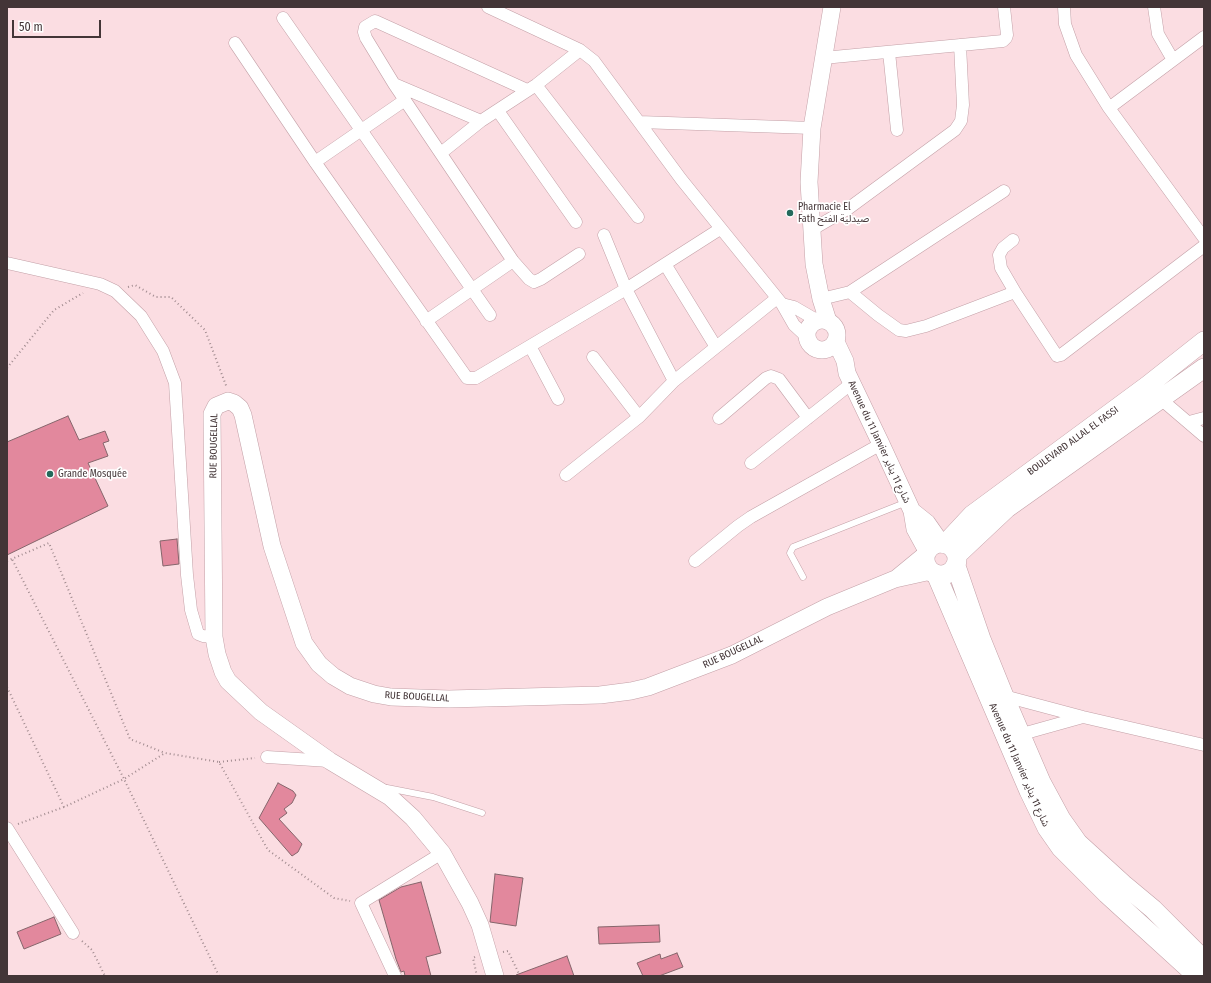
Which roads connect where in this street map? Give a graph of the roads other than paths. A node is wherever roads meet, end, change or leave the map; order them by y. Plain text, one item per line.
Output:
1 (488, 7) edge
2 (832, 7) edge
3 (1004, 7) edge
4 (1064, 7) edge
5 (1154, 7) edge
6 (283, 18) dead end
7 (1204, 37) edge
8 (235, 43) dead end
9 (960, 45) junction
10 (580, 50) junction
11 (889, 52) junction
12 (823, 58) junction
13 (1173, 60) junction
14 (394, 84) junction
15 (532, 87) junction
16 (405, 100) junction
17 (1109, 108) junction
18 (498, 111) junction
19 (481, 121) junction
20 (639, 122) junction
21 (812, 128) junction
22 (361, 130) junction
23 (897, 130) dead end
24 (441, 153) junction
25 (315, 162) junction
26 (1004, 192) dead end
27 (638, 217) dead end
28 (576, 222) dead end
29 (720, 229) junction
30 (811, 230) junction
31 (604, 235) dead end
32 (1204, 238) edge
33 (1013, 240) dead end
34 (1204, 246) edge
35 (579, 254) dead end
36 (513, 261) junction
37 (7, 263) edge
38 (665, 264) junction
39 (472, 288) junction
40 (626, 289) junction
41 (850, 292) junction
42 (1015, 292) junction
43 (821, 299) junction
44 (780, 301) junction
45 (490, 315) dead end
46 (426, 321) junction
47 (823, 321) junction
48 (807, 337) junction
49 (1204, 341) edge
50 (836, 342) junction
51 (530, 346) junction
52 (716, 347) junction
53 (820, 351) junction
54 (593, 358) dead end
55 (1204, 368) edge
56 (849, 378) junction
57 (674, 381) junction
58 (1147, 386) junction
59 (558, 399) dead end
60 (1161, 400) junction
61 (639, 417) junction
62 (719, 418) dead end
63 (808, 418) junction
64 (1204, 418) edge
65 (1189, 422) junction
66 (1204, 436) edge
67 (881, 444) junction
68 (751, 463) dead end
69 (566, 475) dead end
70 (909, 507) junction
71 (940, 557) junction
72 (694, 561) dead end
73 (803, 577) dead end
74 (214, 630) junction
75 (1004, 696) junction
76 (1083, 717) junction
77 (1014, 736) junction
78 (1204, 745) edge
79 (266, 757) road end
80 (330, 761) junction
81 (368, 783) junction
82 (482, 813) dead end
83 (11, 827) edge
84 (442, 853) junction
85 (73, 933) road end
86 (1204, 960) edge
87 (395, 976) edge
88 (495, 976) edge
89 (1197, 976) edge

1 - 10 street
2 - 12 street
3 - 9 street
4 - 17 street
5 - 13 street
6 - 22 street
7 - 13 street
8 - 25 street
9 - 11 street
9 - 30 street
10 - 15 street
10 - 20 street
11 - 12 street
11 - 23 street
12 - 21 street
13 - 17 street
14 - 15 street
14 - 16 street
14 - 19 street
15 - 18 street
15 - 27 street
16 - 22 street
16 - 24 street
17 - 32 street
18 - 19 street
18 - 28 street
19 - 24 street
20 - 21 street
20 - 29 street
21 - 30 street
22 - 25 street
22 - 39 street
24 - 36 street
25 - 46 street
26 - 41 street
29 - 38 street
29 - 44 street
30 - 43 street
31 - 40 street
33 - 42 street
34 - 42 street
35 - 36 street
36 - 39 street
37 - 74 street
38 - 40 street
38 - 52 street
39 - 45 street
39 - 46 street
40 - 51 street
40 - 57 street
41 - 42 street
41 - 43 street
43 - 47 street
44 - 47 street
44 - 48 street
44 - 52 street
46 - 51 street
47 - 48 street
47 - 50 street
48 - 53 street
49 - 58 main road, BOULEVARD ALLAL EL FASSI
50 - 53 street
50 - 56 street, Avenue du 11 Janvier شارع 11 يناير
51 - 59 street
52 - 57 street
53 - 56 street, Avenue du 11 Janvier شارع 11 يناير
54 - 61 street
55 - 60 main road, BOULEVARD ALLAL EL FASSI
56 - 63 street
56 - 67 street, Avenue du 11 Janvier شارع 11 يناير
57 - 61 street
58 - 60 street
58 - 71 main road, BOULEVARD ALLAL EL FASSI
60 - 65 street
60 - 71 main road, BOULEVARD ALLAL EL FASSI
61 - 69 street
62 - 63 street
63 - 68 street
64 - 65 street
65 - 66 street
67 - 70 street, Avenue du 11 Janvier شارع 11 يناير
67 - 72 street
70 - 71 street, Avenue du 11 Janvier شارع 11 يناير
70 - 73 lane
71 - 74 street, RUE BOUGELLAL
71 - 75 main road, Avenue du 11 Janvier شارع 11 يناير
71 - 77 main road, Avenue du 11 Janvier شارع 11 يناير
74 - 80 street
75 - 76 street
75 - 77 main road, Avenue du 11 Janvier شارع 11 يناير
76 - 77 street
76 - 78 street
77 - 86 main road, Avenue du 11 Janvier شارع 11 يناير
77 - 89 main road, Avenue du 11 Janvier شارع 11 يناير
79 - 80 street
80 - 81 street
81 - 82 lane
81 - 84 street
83 - 85 street
84 - 87 street
84 - 88 street

